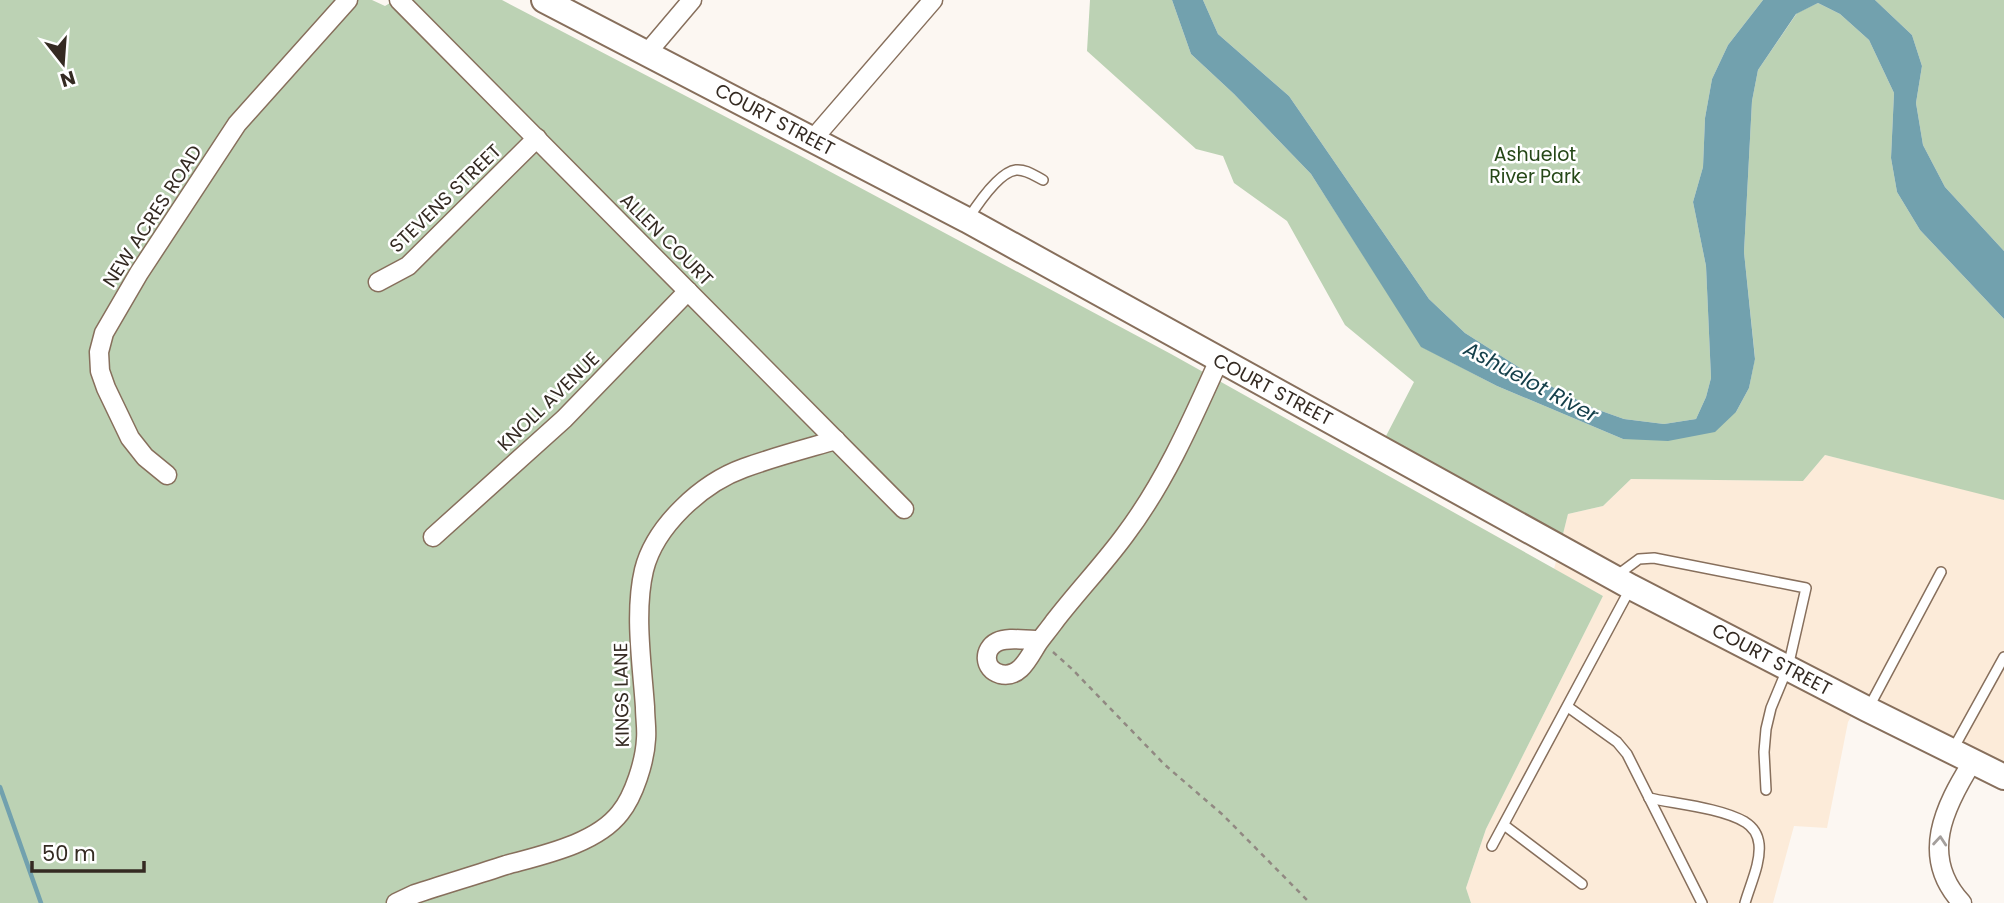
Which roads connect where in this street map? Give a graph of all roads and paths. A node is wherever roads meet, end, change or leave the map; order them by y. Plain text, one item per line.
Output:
1 (348, 0) edge
2 (399, 0) edge
3 (544, 0) edge
4 (692, 0) edge
5 (933, 0) edge
6 (647, 53) junction
7 (537, 138) junction
8 (813, 139) junction
9 (1043, 180) dead end
10 (967, 220) junction
11 (378, 282) dead end
12 (688, 291) junction
13 (1219, 360) junction
14 (836, 440) junction
15 (167, 475) dead end
16 (904, 509) dead end
17 (433, 537) dead end
18 (1941, 572) dead end
19 (1623, 582) junction
20 (1040, 640) joint
21 (2004, 657) edge
22 (1788, 667) junction
23 (1568, 707) junction
24 (1867, 709) junction
25 (1963, 756) junction
26 (2004, 777) edge
27 (1766, 790) dead end
28 (1649, 798) junction
29 (1504, 825) junction
30 (1492, 846) dead end
31 (1582, 884) dead end
32 (396, 903) edge
33 (1310, 903) edge
34 (1702, 903) edge
35 (1745, 903) edge
36 (1962, 903) edge

1 - 15 street, NEW ACRES ROAD
2 - 7 street, ALLEN COURT
3 - 6 main road, COURT STREET
4 - 6 street
5 - 8 street
6 - 8 main road, COURT STREET
7 - 11 street, STEVENS STREET
7 - 12 street, ALLEN COURT
8 - 10 main road, COURT STREET
9 - 10 lane
10 - 13 main road, COURT STREET
12 - 14 street, ALLEN COURT
12 - 17 street, KNOLL AVENUE
13 - 19 main road, COURT STREET
13 - 20 street
14 - 16 street, ALLEN COURT
14 - 32 street, KINGS LANE
18 - 24 lane
19 - 22 main road, COURT STREET
19 - 22 lane
19 - 23 lane
20 - 33 path
21 - 25 lane
22 - 24 main road, COURT STREET
22 - 27 lane
23 - 28 lane
23 - 29 lane
24 - 25 main road, COURT STREET
25 - 26 main road, COURT STREET
36 -> 25 street
28 - 34 lane
28 - 35 lane
29 - 30 lane
29 - 31 lane

